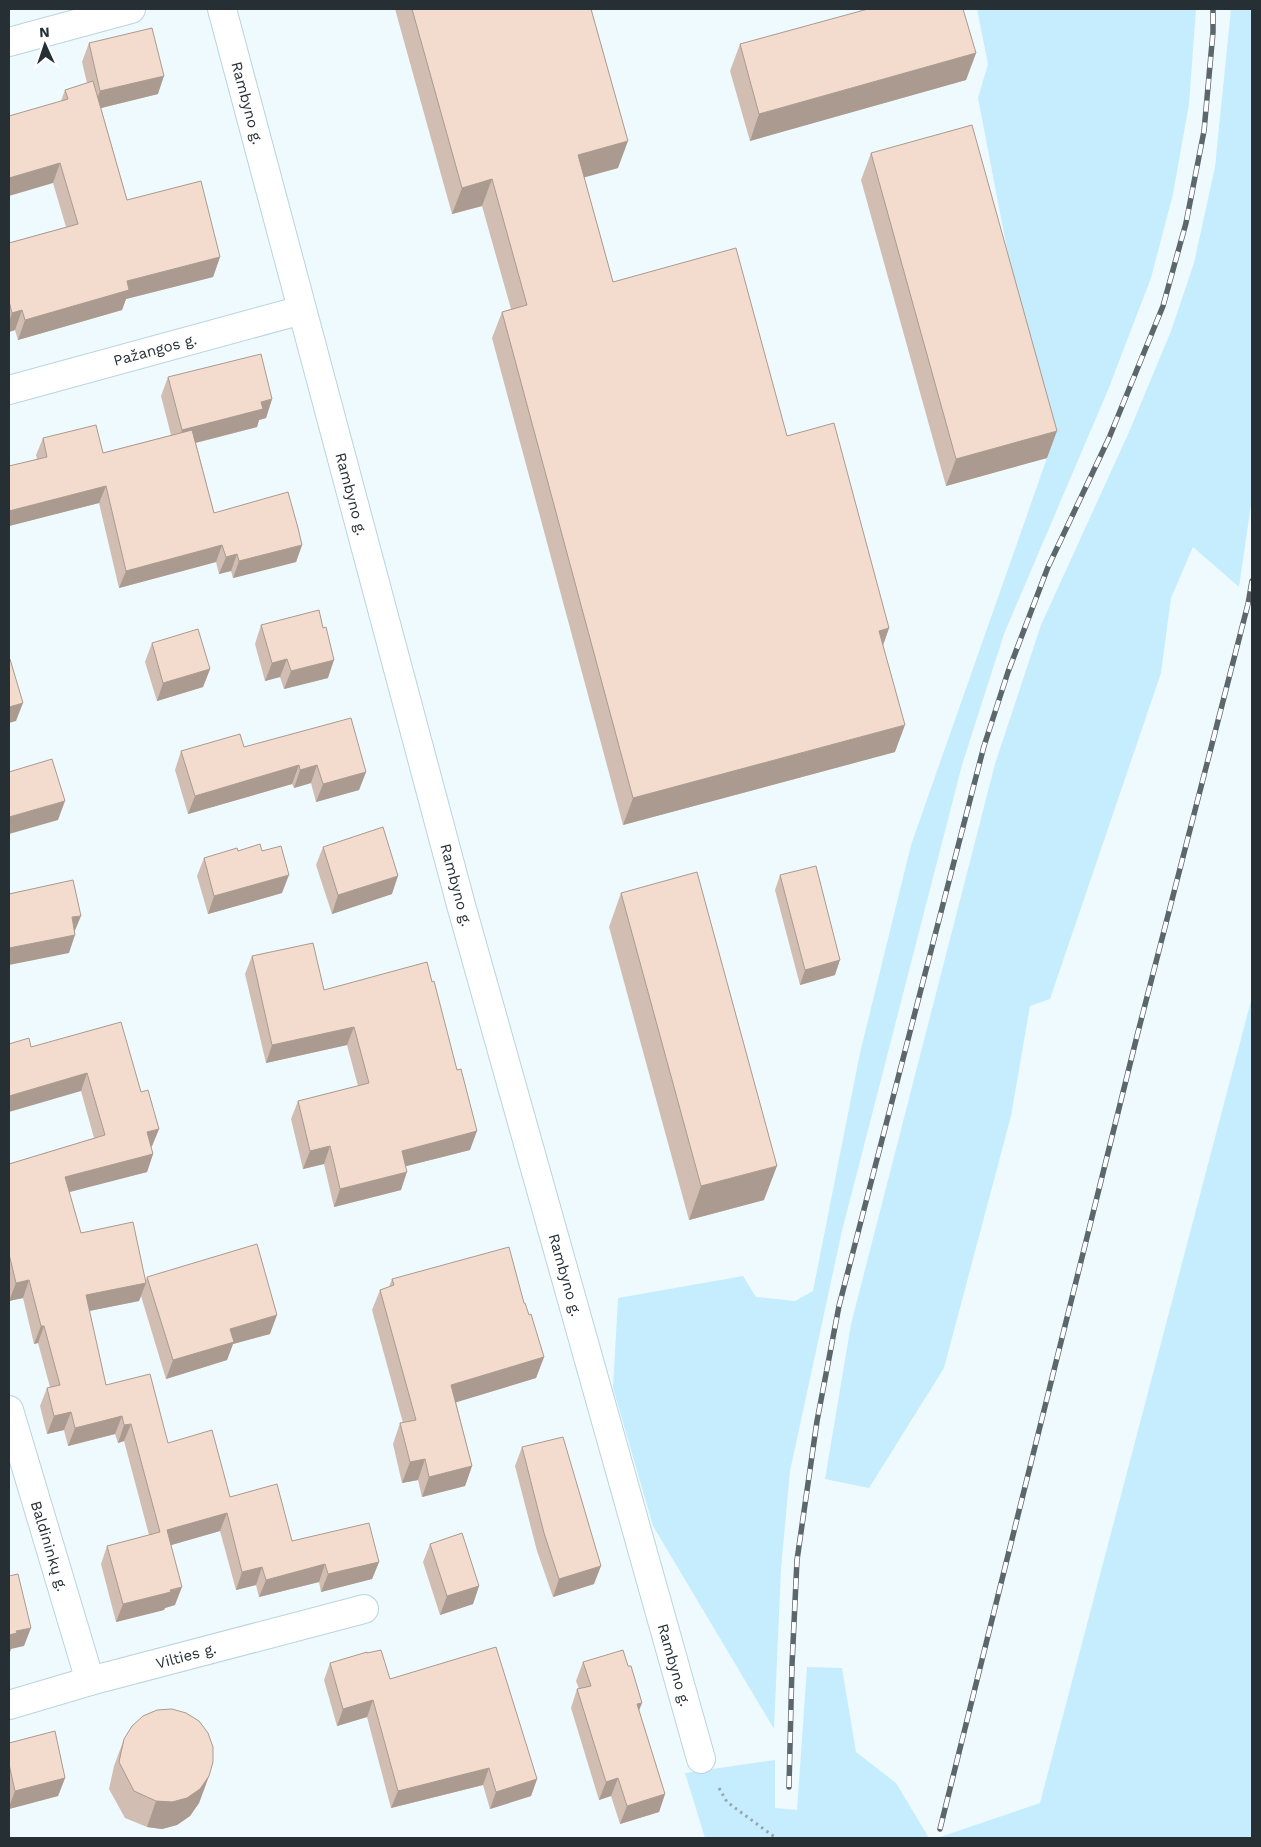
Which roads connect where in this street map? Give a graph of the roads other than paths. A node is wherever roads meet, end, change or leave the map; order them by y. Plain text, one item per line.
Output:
1 (131, 9) edge
2 (222, 9) edge
3 (9, 42) edge
4 (302, 310) junction
5 (9, 390) edge
6 (9, 1410) edge
7 (364, 1609) dead end
8 (90, 1682) junction
9 (9, 1704) edge
10 (701, 1759) road end

1 - 3 street
2 - 4 street, Rambyno g.
4 - 5 street, Pažangos g.
4 - 10 street, Rambyno g.
6 - 8 street, Baldininkų g.
7 - 8 street, Vilties g.
8 - 9 street, Vilties g.

